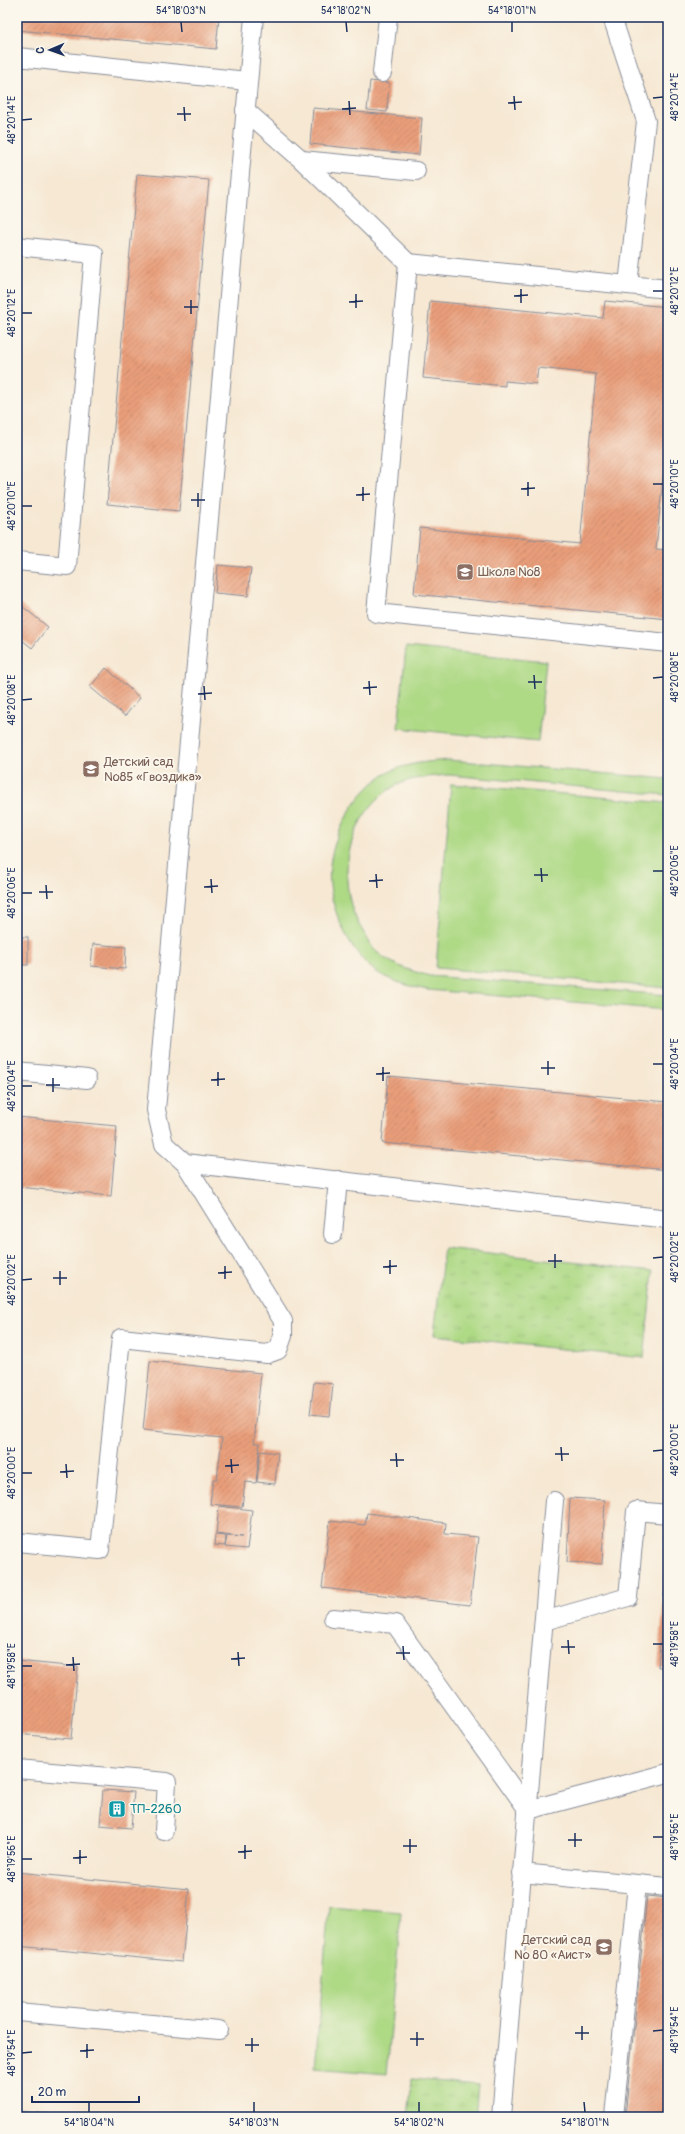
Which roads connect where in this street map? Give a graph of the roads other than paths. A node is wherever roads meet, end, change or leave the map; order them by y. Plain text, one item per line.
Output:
1 (254, 17) edge
2 (388, 17) edge
3 (612, 17) edge
4 (17, 56) edge
5 (382, 74) dead end
6 (247, 81) junction
7 (244, 110) junction
8 (302, 160) junction
9 (416, 172) dead end
10 (17, 246) edge
11 (408, 263) junction
12 (628, 285) junction
13 (668, 289) edge
14 (17, 561) edge
15 (668, 643) edge
16 (17, 1072) edge
17 (87, 1079) dead end
18 (185, 1163) junction
19 (338, 1180) junction
20 (668, 1219) edge
21 (333, 1234) dead end
22 (554, 1501) dead end
23 (668, 1514) edge
24 (17, 1542) edge
25 (333, 1618) dead end
26 (544, 1621) junction
27 (17, 1769) edge
28 (668, 1773) edge
29 (528, 1810) junction
30 (164, 1831) dead end
31 (522, 1873) junction
32 (637, 1884) junction
33 (668, 1887) edge
34 (17, 2012) edge
35 (219, 2030) dead end
36 (501, 2117) edge
37 (614, 2117) edge

1 - 6 lane
2 - 5 lane
3 - 12 lane
4 - 6 lane
6 - 7 lane
7 - 8 lane
7 - 18 lane
8 - 9 lane
8 - 11 lane
10 - 14 lane
11 - 12 lane
11 - 15 lane
12 - 13 lane
16 - 17 lane
18 - 19 lane
18 - 24 lane
19 - 20 lane
19 - 21 lane
22 - 26 lane
23 - 26 lane
25 - 29 lane
26 - 29 lane
27 - 30 lane
28 - 29 lane
29 - 31 lane
31 - 32 lane
31 - 36 lane
32 - 33 lane
32 - 37 lane
34 - 35 lane

